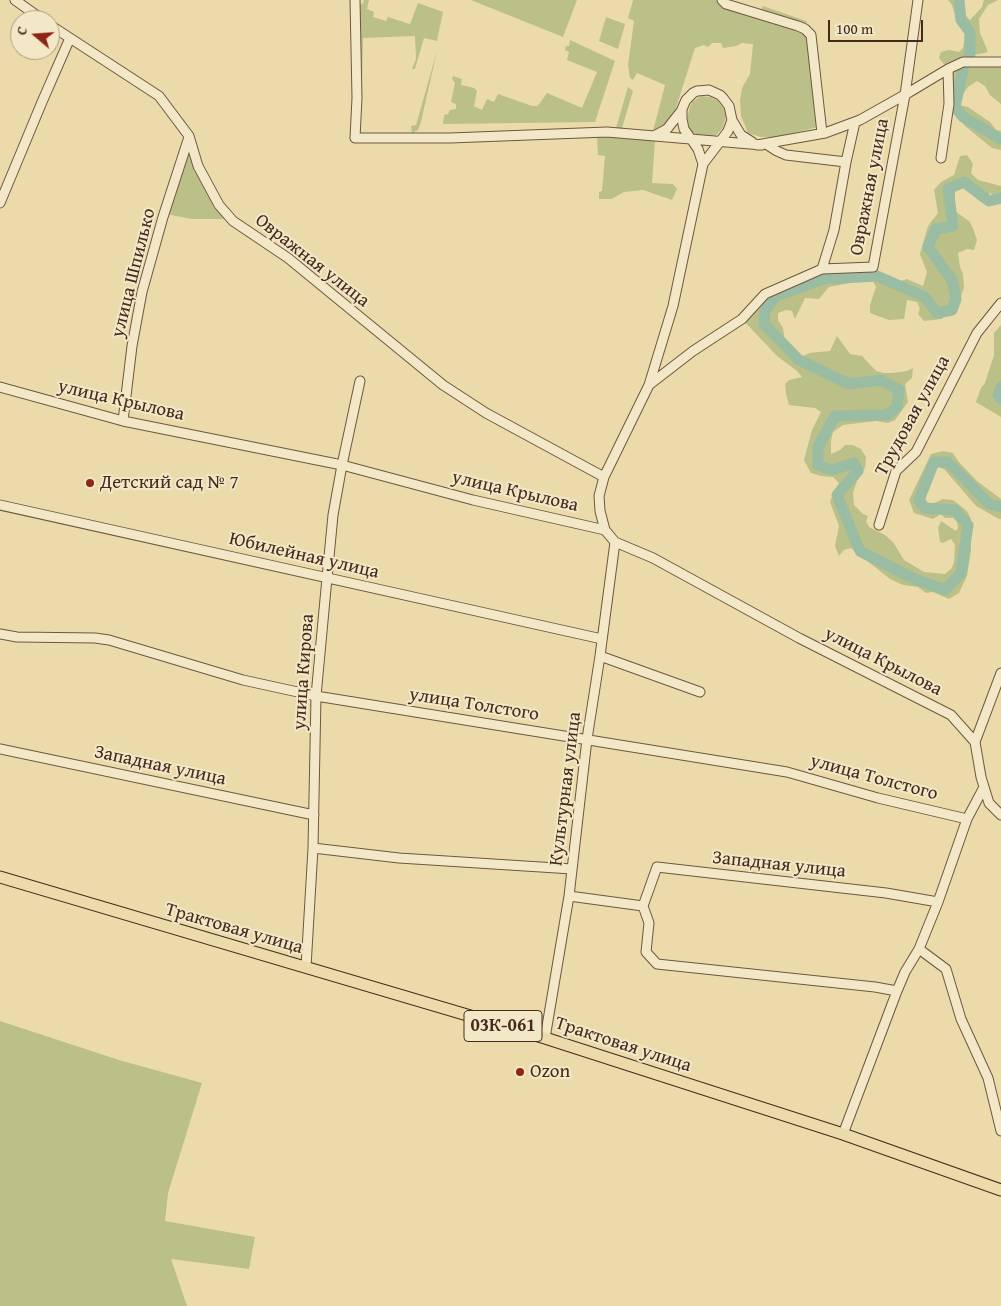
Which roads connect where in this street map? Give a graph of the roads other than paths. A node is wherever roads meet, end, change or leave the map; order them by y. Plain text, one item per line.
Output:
1 (15, 0) edge
2 (355, 0) edge
3 (722, 0) edge
4 (918, 0) edge
5 (29, 10) edge
6 (60, 31) edge
7 (70, 38) junction
8 (1001, 62) edge
9 (948, 69) junction
10 (905, 95) junction
11 (682, 109) junction
12 (732, 120) junction
13 (855, 122) junction
14 (822, 133) junction
15 (189, 136) junction
16 (654, 136) junction
17 (690, 139) junction
18 (719, 142) junction
19 (764, 144) junction
20 (712, 151) junction
21 (941, 158) dead end
22 (846, 162) junction
23 (703, 164) junction
24 (0, 203) edge
25 (822, 269) junction
26 (1001, 303) edge
27 (360, 381) dead end
28 (649, 385) junction
29 (0, 388) edge
30 (123, 421) junction
31 (342, 465) junction
32 (604, 477) junction
33 (0, 505) edge
34 (879, 525) dead end
35 (605, 530) junction
36 (615, 542) junction
37 (327, 578) junction
38 (0, 634) edge
39 (602, 639) junction
40 (600, 656) junction
41 (1001, 673) edge
42 (700, 692) dead end
43 (316, 696) junction
44 (587, 739) junction
45 (975, 742) junction
46 (0, 748) edge
47 (984, 787) junction
48 (314, 815) junction
49 (1001, 815) edge
50 (966, 819) junction
51 (313, 848) junction
52 (572, 869) junction
53 (0, 877) edge
54 (569, 896) junction
55 (938, 902) junction
56 (643, 906) junction
57 (919, 949) junction
58 (306, 967) junction
59 (897, 991) junction
60 (546, 1038) junction
61 (1001, 1131) edge
62 (843, 1134) junction
63 (1001, 1190) edge

1 - 5 street
2 - 16 street
3 - 14 street
4 - 10 street, Овражная улица
6 - 7 street, Овражная улица
7 - 15 street, Овражная улица
7 - 24 street
8 - 9 street, Овражная улица
9 - 10 street, Овражная улица
9 - 21 street
10 - 13 street, Овражная улица
10 - 25 street, Овражная улица
11 - 12 street
11 - 16 street
11 - 17 street
12 - 18 street
12 - 19 street
13 - 14 street, Овражная улица
13 - 22 street
14 - 19 street, Овражная улица
15 - 30 street, улица Шпилько
15 - 32 street, Овражная улица
16 - 17 street
17 - 18 street
17 - 23 street
18 - 19 street
18 - 20 street
19 - 20 street
19 - 22 street
20 - 23 street
22 - 25 street
23 - 28 street, Овражная улица
25 - 28 street, Овражная улица
26 - 34 street, Трудовая улица
27 - 31 street, улица Кирова
28 - 32 street, Овражная улица
29 - 30 street, улица Крылова
30 - 31 street, улица Крылова
31 - 35 street, улица Крылова
31 - 37 street, улица Кирова
32 - 35 street, Овражная улица
33 - 37 street, Юбилейная улица
35 - 36 street, улица Крылова
36 - 39 street, Культурная улица
36 - 45 street, улица Крылова
37 - 39 street, Юбилейная улица
37 - 43 street, улица Кирова
38 - 43 street, улица Толстого
39 - 40 street, Культурная улица
40 - 42 street
40 - 44 street, Культурная улица
41 - 45 street
43 - 44 street, улица Толстого
43 - 48 street, улица Кирова
44 - 50 street, улица Толстого
44 - 52 street, Культурная улица
45 - 47 street
46 - 48 street, Западная улица
47 - 49 street
47 - 50 street
48 - 51 street, улица Кирова
50 - 55 street
51 - 52 street
51 - 58 street, улица Кирова
52 - 54 street, Культурная улица
53 - 58 main road, Трактовая улица / 03К-061
54 - 56 street
54 - 60 street, Культурная улица
55 - 56 street, Западная улица
55 - 57 street
56 - 59 street
57 - 59 street
57 - 61 street
58 - 60 main road, Трактовая улица / 03К-061
59 - 62 street
60 - 62 main road, Трактовая улица / 03К-061
62 - 63 main road, Трактовая улица / 03К-061

